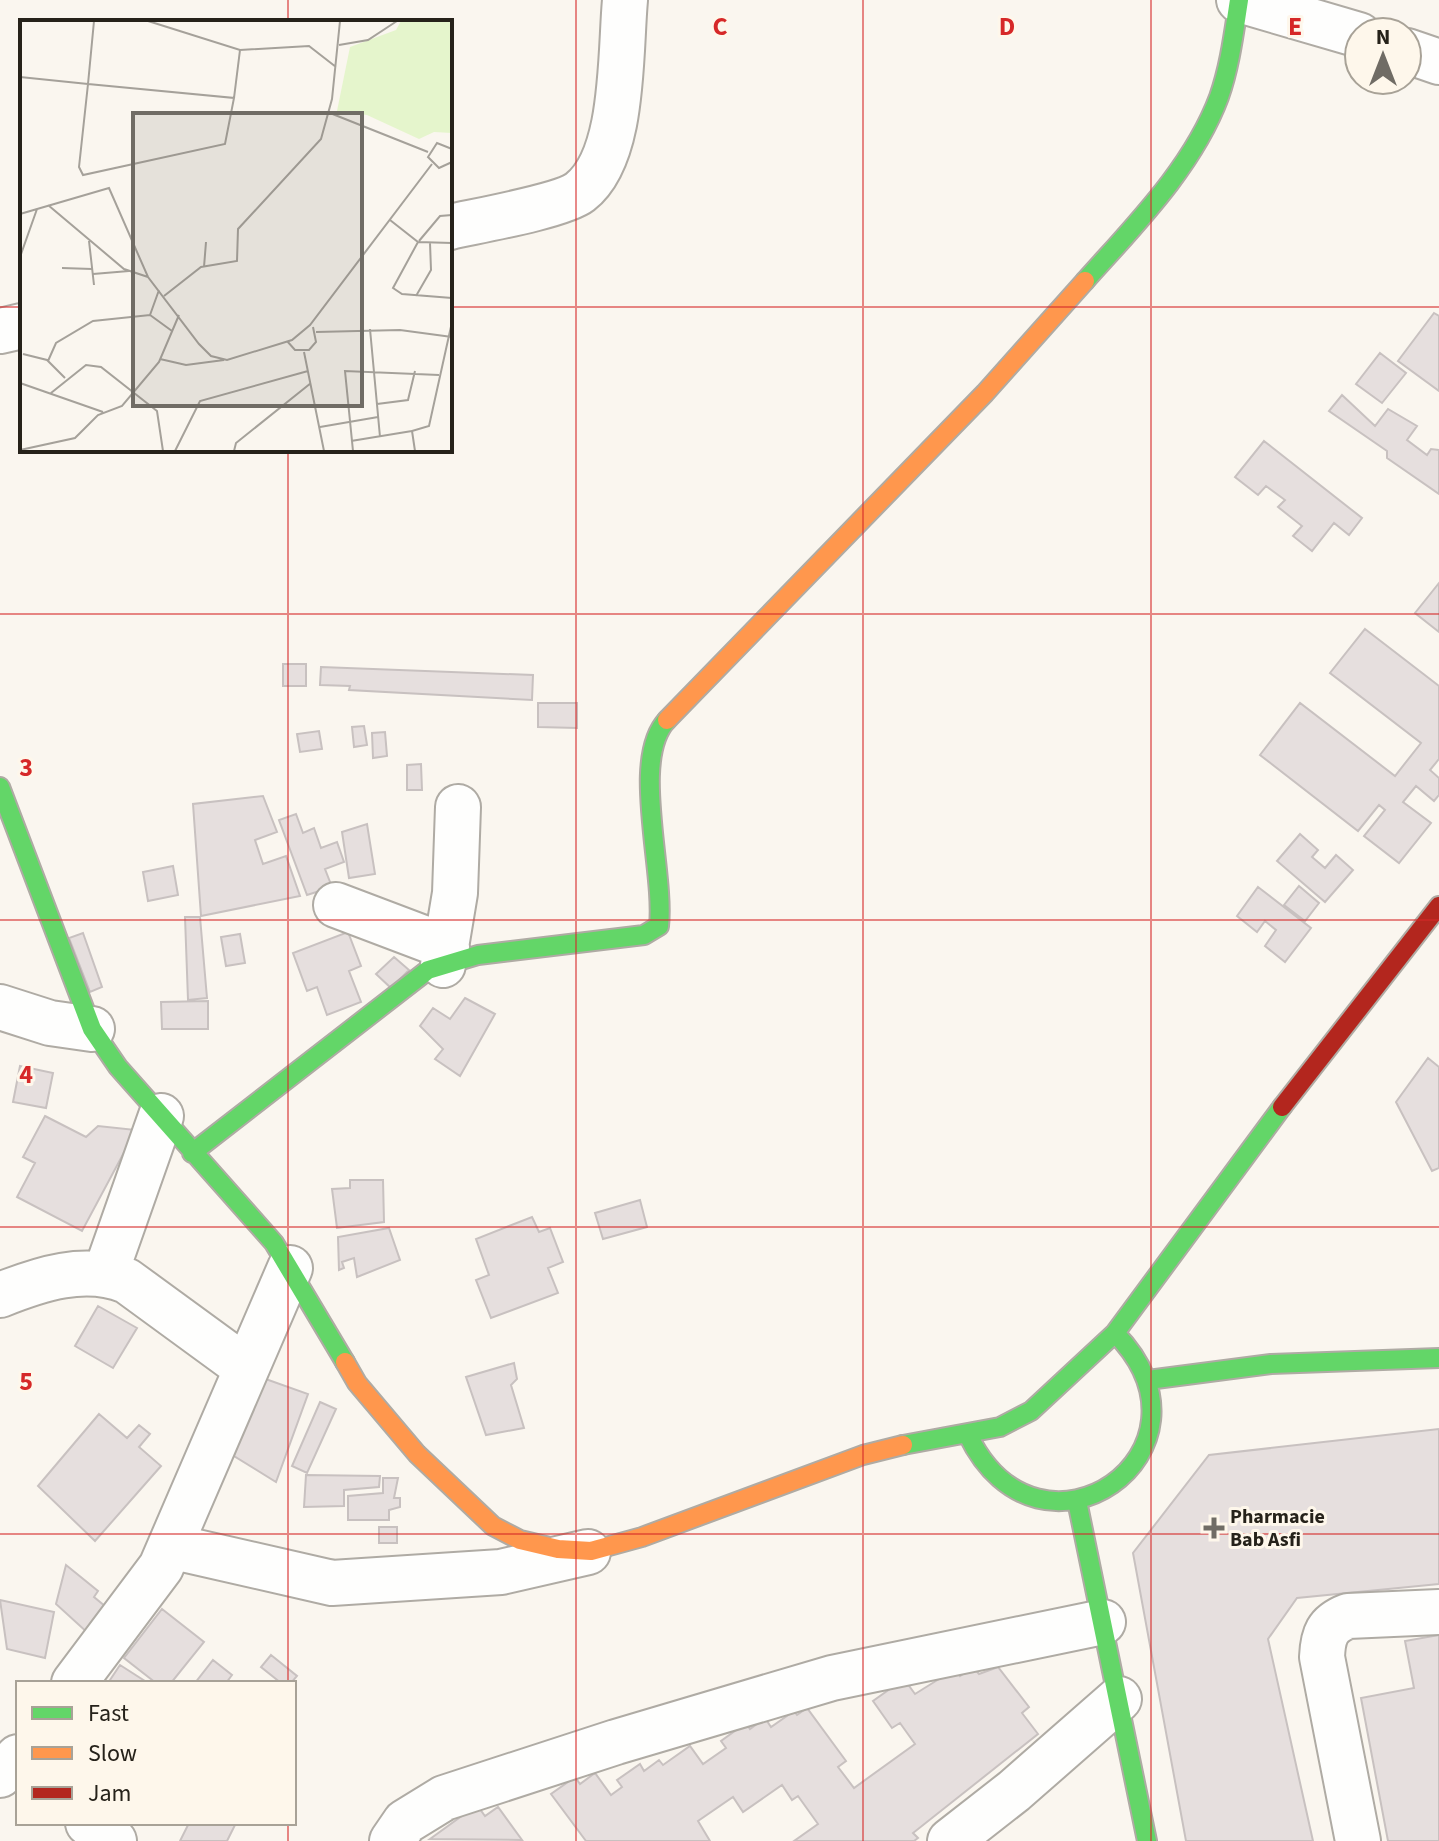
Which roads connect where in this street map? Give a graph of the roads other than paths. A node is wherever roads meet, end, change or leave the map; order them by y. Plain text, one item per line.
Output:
1 (625, 0) edge
2 (1239, 0) edge
3 (1343, 30) edge
4 (452, 226) edge
5 (20, 326) edge
6 (0, 331) edge
7 (0, 787) edge
8 (458, 807) dead end
9 (336, 905) dead end
10 (1439, 906) edge
11 (445, 956) junction
12 (0, 1007) edge
13 (92, 1029) junction
14 (161, 1116) junction
15 (192, 1153) junction
16 (290, 1268) junction
17 (106, 1272) junction
18 (0, 1295) edge
19 (1115, 1333) junction
20 (1439, 1358) edge
21 (246, 1368) junction
22 (1148, 1380) junction
23 (968, 1435) junction
24 (1077, 1501) junction
25 (170, 1546) junction
26 (591, 1551) junction
27 (1439, 1612) edge
28 (1103, 1622) junction
29 (76, 1681) edge
30 (1119, 1699) junction
31 (91, 1825) edge
32 (114, 1841) edge
33 (392, 1841) edge
34 (950, 1841) edge
35 (1147, 1841) edge
36 (1358, 1841) edge

1 - 4 street
2 - 3 street
2 - 11 street
5 - 6 street
7 - 13 street
8 - 11 street
9 - 11 street
10 - 19 street
11 - 15 street
12 - 13 street
13 - 14 street
14 - 15 street
14 - 17 street
15 - 16 street
16 - 21 street
16 - 26 street
17 - 18 street
17 - 21 street
19 - 22 street
19 - 23 street
20 - 22 street
21 - 25 street
22 - 24 street
23 - 24 street
23 - 26 street
24 - 28 street
25 - 26 street
25 - 29 street
27 - 36 street
28 - 30 street
28 - 33 street
30 - 34 street
30 - 35 street
31 - 32 street

